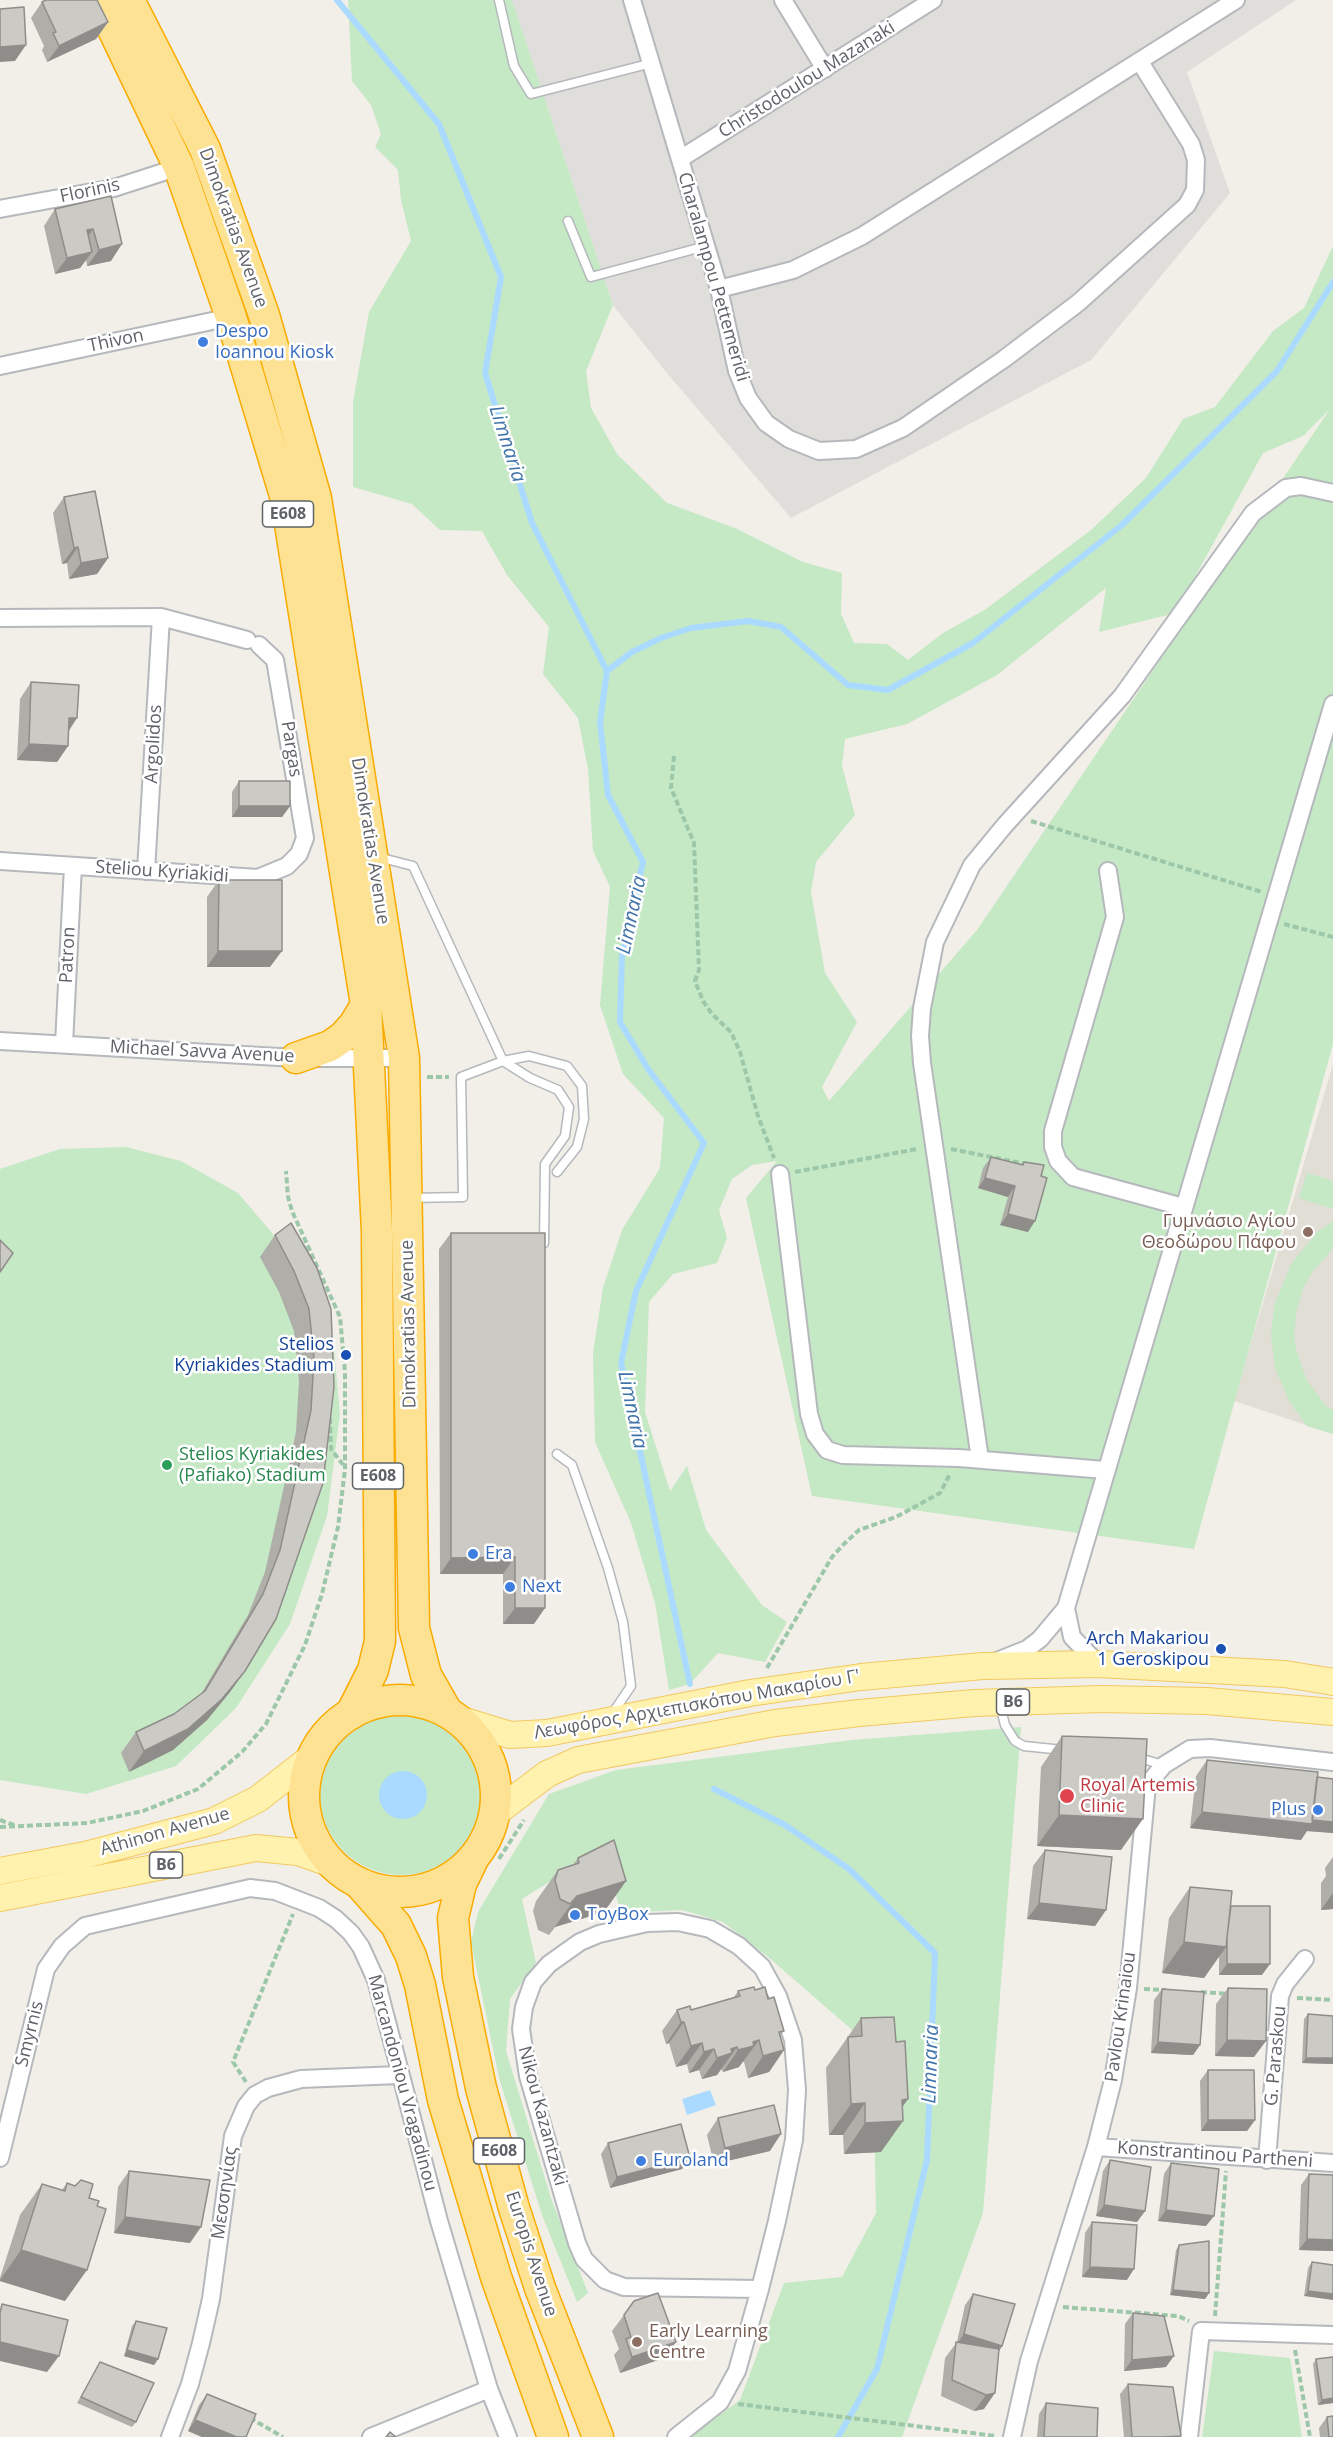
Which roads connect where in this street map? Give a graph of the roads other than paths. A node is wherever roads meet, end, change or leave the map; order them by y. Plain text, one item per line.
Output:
1 (99, 0) edge
2 (129, 0) edge
3 (499, 0) edge
4 (632, 0) edge
5 (783, 0) edge
6 (933, 0) edge
7 (1236, 0) edge
8 (1140, 62) junction
9 (652, 63) junction
10 (825, 69) junction
11 (680, 159) junction
12 (179, 167) junction
13 (0, 209) edge
14 (568, 221) dead end
15 (706, 246) junction
16 (719, 289) junction
17 (231, 317) junction
18 (0, 366) edge
19 (1333, 493) edge
20 (161, 617) junction
21 (0, 618) edge
22 (1333, 704) edge
23 (305, 838) joint
24 (372, 856) junction
25 (0, 861) edge
26 (73, 866) junction
27 (146, 871) junction
28 (1108, 871) dead end
29 (366, 1005) junction
30 (0, 1041) edge
31 (64, 1044) junction
32 (296, 1058) junction
33 (368, 1058) junction
34 (503, 1061) junction
35 (404, 1067) junction
36 (557, 1172) dead end
37 (780, 1174) road end
38 (407, 1198) junction
39 (1183, 1207) junction
40 (544, 1258) edge
41 (557, 1454) dead end
42 (980, 1459) junction
43 (1105, 1470) junction
44 (1066, 1608) junction
45 (1098, 1664) junction
46 (983, 1666) junction
47 (1333, 1682) edge
48 (999, 1702) junction
49 (1333, 1712) edge
50 (351, 1714) junction
51 (452, 1716) junction
52 (607, 1722) junction
53 (1078, 1752) edge
54 (313, 1756) junction
55 (1128, 1756) edge
56 (1333, 1762) edge
57 (1164, 1765) junction
58 (494, 1814) junction
59 (484, 1862) junction
60 (332, 1864) junction
61 (0, 1871) edge
62 (358, 1882) junction
63 (0, 1898) edge
64 (85, 1926) joint
65 (1305, 1959) dead end
66 (399, 2075) junction
67 (1096, 2147) junction
68 (0, 2158) edge
69 (1267, 2160) junction
70 (1333, 2163) edge
71 (760, 2289) junction
72 (1333, 2335) edge
73 (489, 2390) junction
74 (170, 2437) edge
75 (371, 2437) edge
76 (508, 2437) edge
77 (553, 2437) edge
78 (597, 2437) edge
79 (676, 2437) edge
80 (1012, 2437) edge
81 (1189, 2437) edge

1 - 12 highway, Dimokratias Avenue / E608
2 - 24 highway, Dimokratias Avenue / E608
3 - 9 lane
4 - 9 street, Charalampou Pettemeridi
5 - 10 street
6 - 10 street, Christodoulou Mazanaki
7 - 8 street
8 - 16 street
8 - 16 street, Charalampou Pettemeridi
9 - 11 street, Charalampou Pettemeridi
10 - 11 street, Christodoulou Mazanaki
11 - 15 street, Charalampou Pettemeridi
12 - 13 street, Florinis
12 - 17 highway, Dimokratias Avenue / E608
14 - 15 lane
15 - 16 street, Charalampou Pettemeridi
17 - 18 street, Thivon
17 - 29 highway, Dimokratias Avenue / E608
19 - 42 street
20 - 21 street
20 - 23 street, Pargas
20 - 27 street, Argolidos
22 - 39 street
23 - 27 street, Steliou Kyriakidi
24 - 34 lane
24 - 35 highway, Dimokratias Avenue / E608
25 - 26 street, Steliou Kyriakidi
26 - 27 street, Steliou Kyriakidi
26 - 31 street, Patron
28 - 39 street
29 - 32 highway
29 - 33 highway, Dimokratias Avenue / E608
30 - 31 street, Michael Savva Avenue
31 - 32 street, Michael Savva Avenue
32 - 33 street, Michael Savva Avenue
33 - 35 street, Michael Savva Avenue
33 - 50 highway, Dimokratias Avenue / E608
34 - 36 lane
34 - 38 lane
34 - 40 lane
35 - 38 highway, Dimokratias Avenue / E608
37 - 42 street
38 - 51 highway, Dimokratias Avenue / E608
39 - 43 street
41 - 52 lane
42 - 43 street
43 - 44 street
44 - 45 street
44 - 46 street
45 - 46 main road, Λεωφόρος Αρχιεπισκόπου Μακαρίου Γ' / B6
45 - 47 main road, Λεωφόρος Αρχιεπισκόπου Μακαρίου Γ' / B6
46 - 52 main road, Λεωφόρος Αρχιεπισκόπου Μακαρίου Γ' / B6
48 - 49 main road, Λεωφόρος Αρχιεπισκόπου Μακαρίου Γ' / B6
48 - 53 lane
48 - 58 main road, Λεωφόρος Αρχιεπισκόπου Μακαρίου Γ' / B6
50 - 51 highway, E608
50 - 54 highway, E608
51 - 52 main road, Λεωφόρος Αρχιεπισκόπου Μακαρίου Γ' / B6
51 - 58 highway, E608
54 - 60 highway, E608
54 - 61 main road, Athinon Avenue / B6
55 - 57 lane
56 - 57 street, Pavlou Krinaiou
57 - 67 street, Pavlou Krinaiou
58 - 59 highway, E608
59 - 62 highway, E608
59 - 78 highway, Europis Avenue / E608
60 - 62 highway, E608
60 - 63 main road, Athinon Avenue / B6
62 - 77 highway, E608
64 - 66 street, Marcandoniou Vragadinou
64 - 68 street, Smyrnis
65 - 69 street, G. Paraskou
66 - 73 street, Marcandoniou Vragadinou
66 - 74 street, Μεσσηνίας
67 - 69 street, Konstrantinou Partheni
67 - 80 street, Pavlou Krinaiou
69 - 70 street, Konstrantinou Partheni
71 - 71 street, Nikou Kazantzaki
71 - 79 street, Nikou Kazantzaki
72 - 81 street
73 - 75 street
73 - 76 street, Marcandoniou Vragadinou

